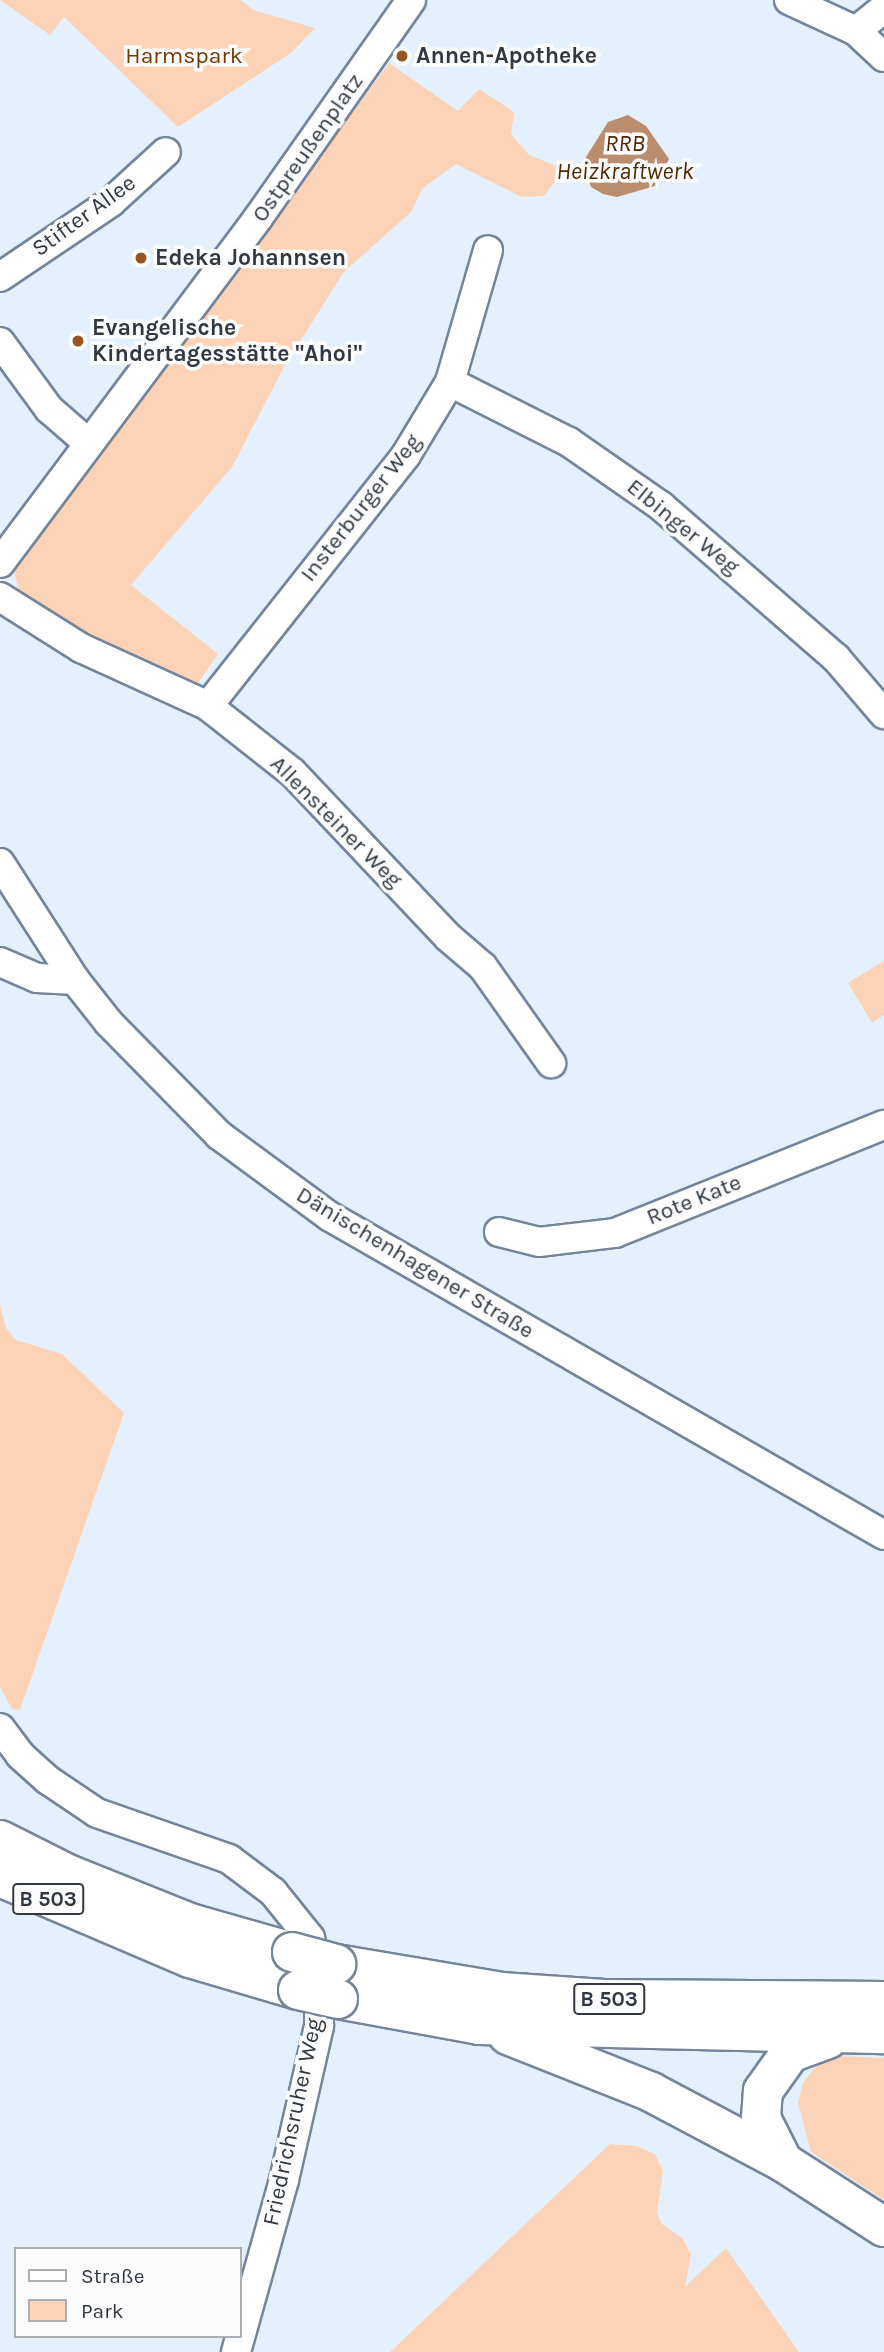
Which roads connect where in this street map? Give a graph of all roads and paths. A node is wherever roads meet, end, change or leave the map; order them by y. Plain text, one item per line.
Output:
1 (411, 0) edge
2 (789, 0) edge
3 (884, 8) edge
4 (856, 30) junction
5 (884, 57) edge
6 (166, 152) dead end
7 (488, 250) dead end
8 (0, 277) edge
9 (0, 342) edge
10 (450, 382) junction
11 (87, 442) junction
12 (0, 562) edge
13 (0, 597) edge
14 (208, 706) junction
15 (884, 714) edge
16 (0, 863) edge
17 (0, 962) edge
18 (75, 980) junction
19 (551, 1063) dead end
20 (884, 1125) edge
21 (499, 1232) dead end
22 (884, 1535) edge
23 (0, 1728) edge
24 (0, 1840) edge
25 (0, 1877) edge
26 (337, 1981) junction
27 (884, 2001) edge
28 (479, 2025) junction
29 (884, 2034) edge
30 (841, 2035) junction
31 (783, 2162) junction
32 (884, 2227) edge
33 (242, 2330) edge

1 - 11 street, Ostpreußenplatz
2 - 4 street
3 - 4 street
4 - 5 street
6 - 8 street, Stifter Allee
7 - 10 street, Insterburger Weg
9 - 11 street
10 - 14 street, Insterburger Weg
10 - 15 street, Elbinger Weg
11 - 12 street, Ostpreußenplatz
13 - 14 street, Allensteiner Weg
14 - 19 street, Allensteiner Weg
16 - 18 street, Dänischenhagener Straße
17 - 18 street
18 - 22 street, Dänischenhagener Straße
20 - 21 street, Rote Kate
23 - 33 street, Friedrichsruher Weg
24 - 26 highway, B 503, bridge
25 - 26 highway, B 503, bridge
26 - 27 highway, B 503
26 - 28 highway, B 503
28 - 30 highway, B 503
28 - 31 highway
29 - 30 highway, B 503
30 - 31 highway
31 - 32 highway

